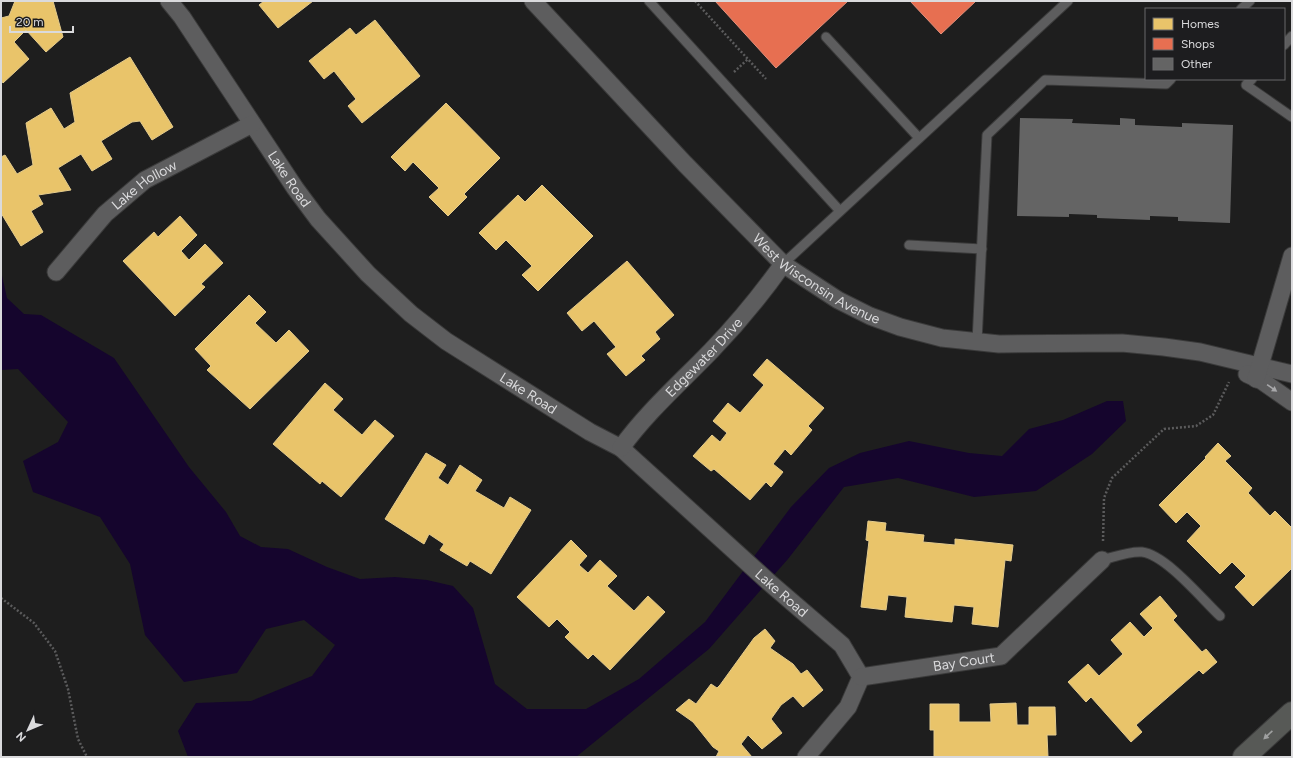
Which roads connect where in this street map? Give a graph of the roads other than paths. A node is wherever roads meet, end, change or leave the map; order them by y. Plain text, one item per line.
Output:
1 (169, 1) edge
2 (533, 1) edge
3 (649, 1) edge
4 (1068, 1) edge
5 (1292, 36) edge
6 (826, 37) dead end
7 (1285, 44) edge
8 (1170, 80) edge
9 (1251, 80) edge
10 (1292, 117) edge
11 (252, 124) junction
12 (919, 138) junction
13 (840, 211) junction
14 (909, 245) dead end
15 (982, 249) junction
16 (1292, 256) edge
17 (782, 264) junction
18 (56, 272) dead end
19 (977, 342) junction
20 (1200, 352) junction
21 (1259, 372) junction
22 (1292, 374) edge
23 (1292, 402) edge
24 (621, 448) junction
25 (1102, 560) joint
26 (1220, 616) dead end
27 (860, 677) junction
28 (1292, 713) edge
29 (806, 757) edge
30 (1244, 757) edge

1 - 11 street, Lake Road
2 - 17 street, West Wisconsin Avenue
3 - 13 lane
4 - 12 lane
5 - 7 lane
6 - 12 lane
8 - 15 lane
9 - 10 lane
11 - 18 street, Lake Hollow
11 - 24 street, Lake Road
12 - 13 lane
13 - 17 lane
14 - 15 lane
15 - 19 lane
16 - 21 street
17 - 19 street, West Wisconsin Avenue
17 - 24 street, Edgewater Drive
19 - 20 street, West Wisconsin Avenue
20 - 21 street, West Wisconsin Avenue
20 - 21 street, West Wisconsin Avenue
21 - 22 street, West Wisconsin Avenue
21 -> 23 street, West Wisconsin Avenue
24 - 27 street, Lake Road
25 - 26 lane
25 - 27 street, Bay Court
27 - 29 street
28 -> 30 main road

